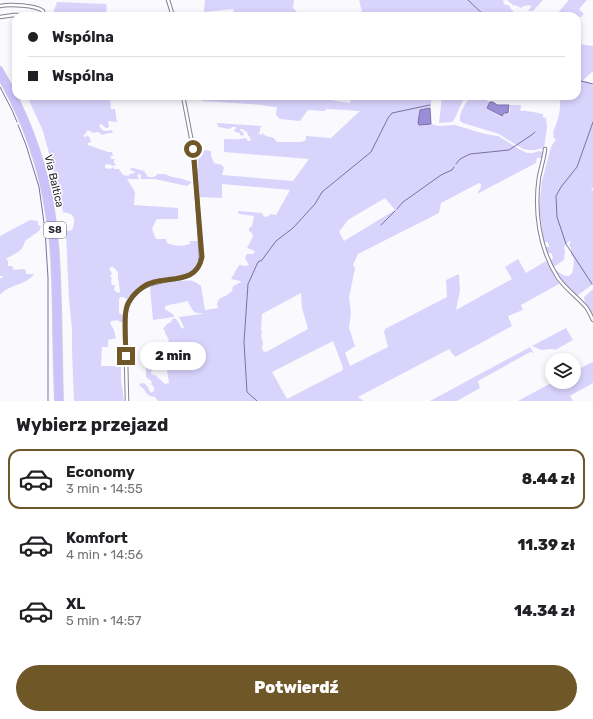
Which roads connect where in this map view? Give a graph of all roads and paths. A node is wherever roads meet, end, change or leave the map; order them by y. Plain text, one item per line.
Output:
1 (168, 0) edge
2 (0, 6) edge
3 (43, 12) edge
4 (172, 12) edge
5 (12, 15) edge
6 (0, 17) edge
7 (0, 69) edge
8 (0, 77) edge
9 (12, 91) edge
10 (17, 100) edge
11 (184, 100) edge
12 (545, 149) dead end
13 (593, 320) edge
14 (56, 401) edge
15 (61, 401) edge
16 (128, 401) edge

1 - 4 street
2 - 3 street
5 - 6 street
7 - 9 highway, Via Baltica / S8
8 - 14 highway, Via Baltica / S8
10 - 15 highway, Via Baltica / S8
11 - 16 street
12 - 13 street

